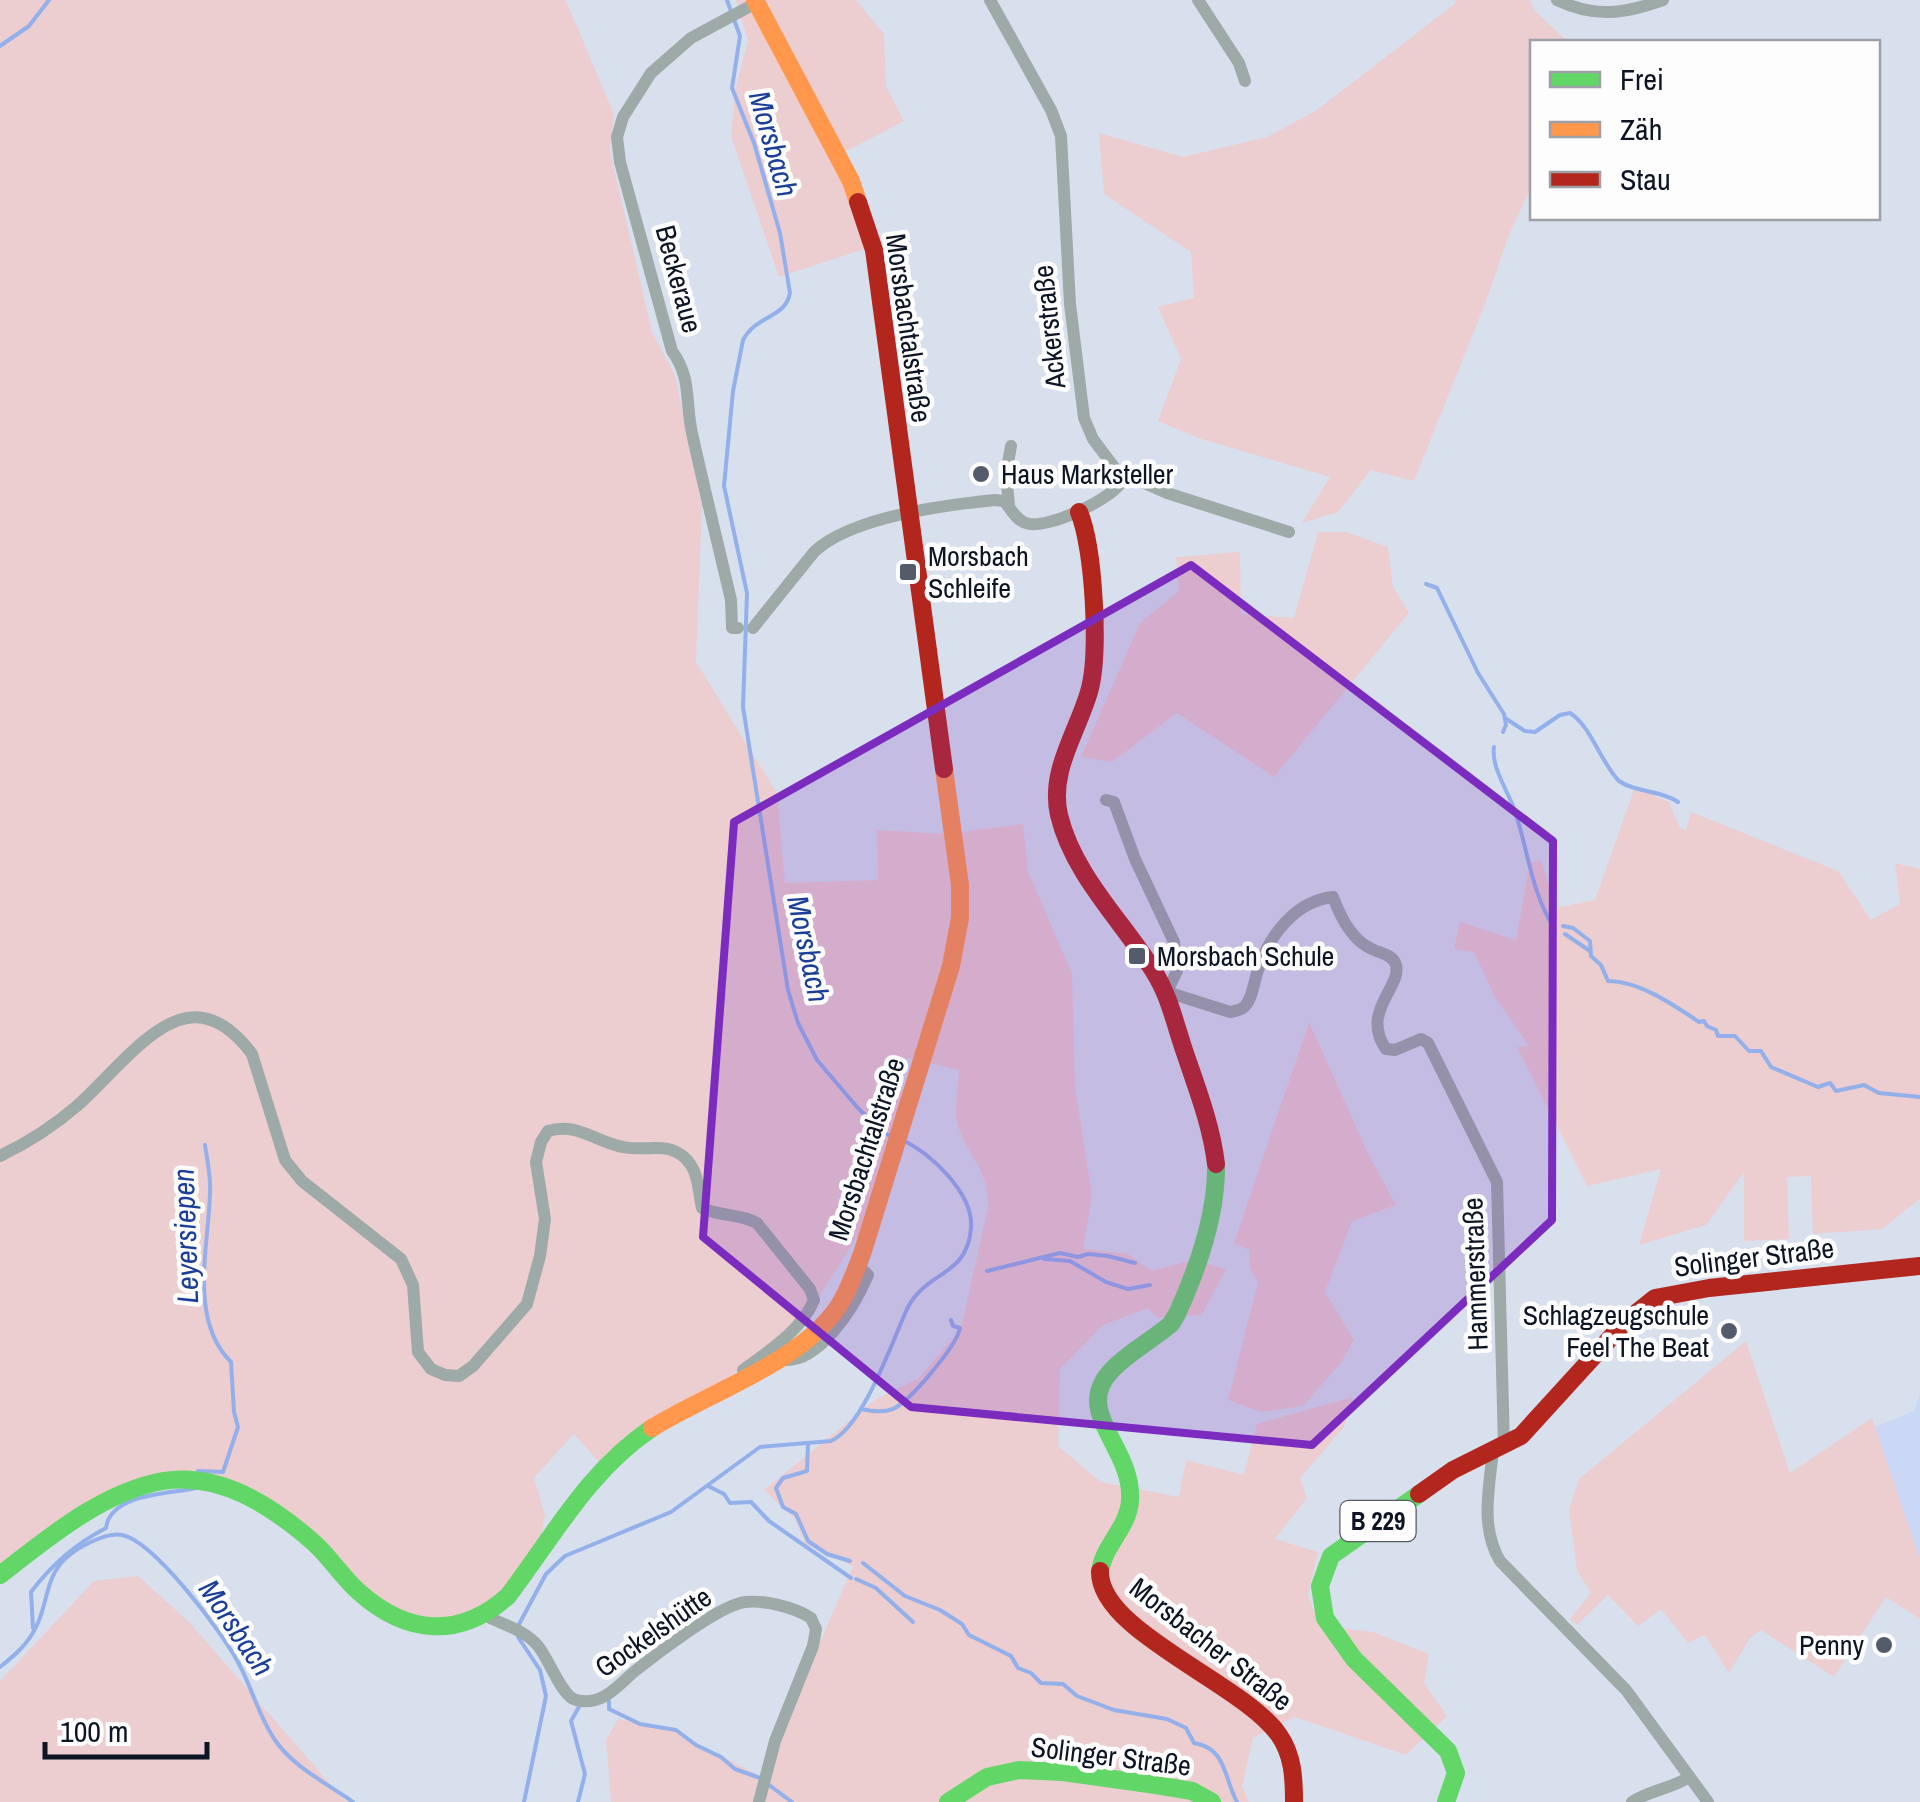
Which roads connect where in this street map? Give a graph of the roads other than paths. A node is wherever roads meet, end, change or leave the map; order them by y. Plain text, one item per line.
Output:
1 (990, 0) edge
2 (1198, 0) edge
3 (1558, 0) edge
4 (1662, 0) edge
5 (751, 4) edge
6 (1245, 81) dead end
7 (1011, 446) dead end
8 (1123, 478) junction
9 (1008, 506) junction
10 (1079, 512) junction
11 (908, 515) junction
12 (1289, 532) dead end
13 (1106, 800) dead end
14 (1167, 992) junction
15 (0, 1156) edge
16 (1920, 1266) edge
17 (727, 1388) junction
18 (1499, 1448) junction
19 (0, 1575) edge
20 (486, 1616) junction
21 (1689, 1777) junction
22 (759, 1802) edge
23 (948, 1802) edge
24 (1212, 1802) edge
25 (1294, 1802) edge
26 (1446, 1802) edge
27 (1632, 1802) edge
28 (1708, 1802) edge

1 - 8 street, Ackerstraße
2 - 6 street
3 - 4 street
5 - 11 main road, Morsbachtalstraße
5 - 11 street, Beckeraue
7 - 9 street
8 - 10 street
8 - 12 street
9 - 10 street
9 - 11 street
10 - 14 main road, Morsbacher Straße
11 - 17 main road, Morsbachtalstraße
13 - 14 street, Morsbacher Straße
14 - 18 street, Hammerstraße
14 - 25 main road, Morsbacher Straße
15 - 17 street
16 - 18 main road, Solinger Straße / B 229
17 - 20 main road, Morsbachtalstraße
18 - 21 street
18 - 26 main road, Solinger Straße / B 229
19 - 20 main road
20 - 22 street, Gockelshütte
21 - 27 street
21 - 28 street
23 - 24 main road, Solinger Straße

